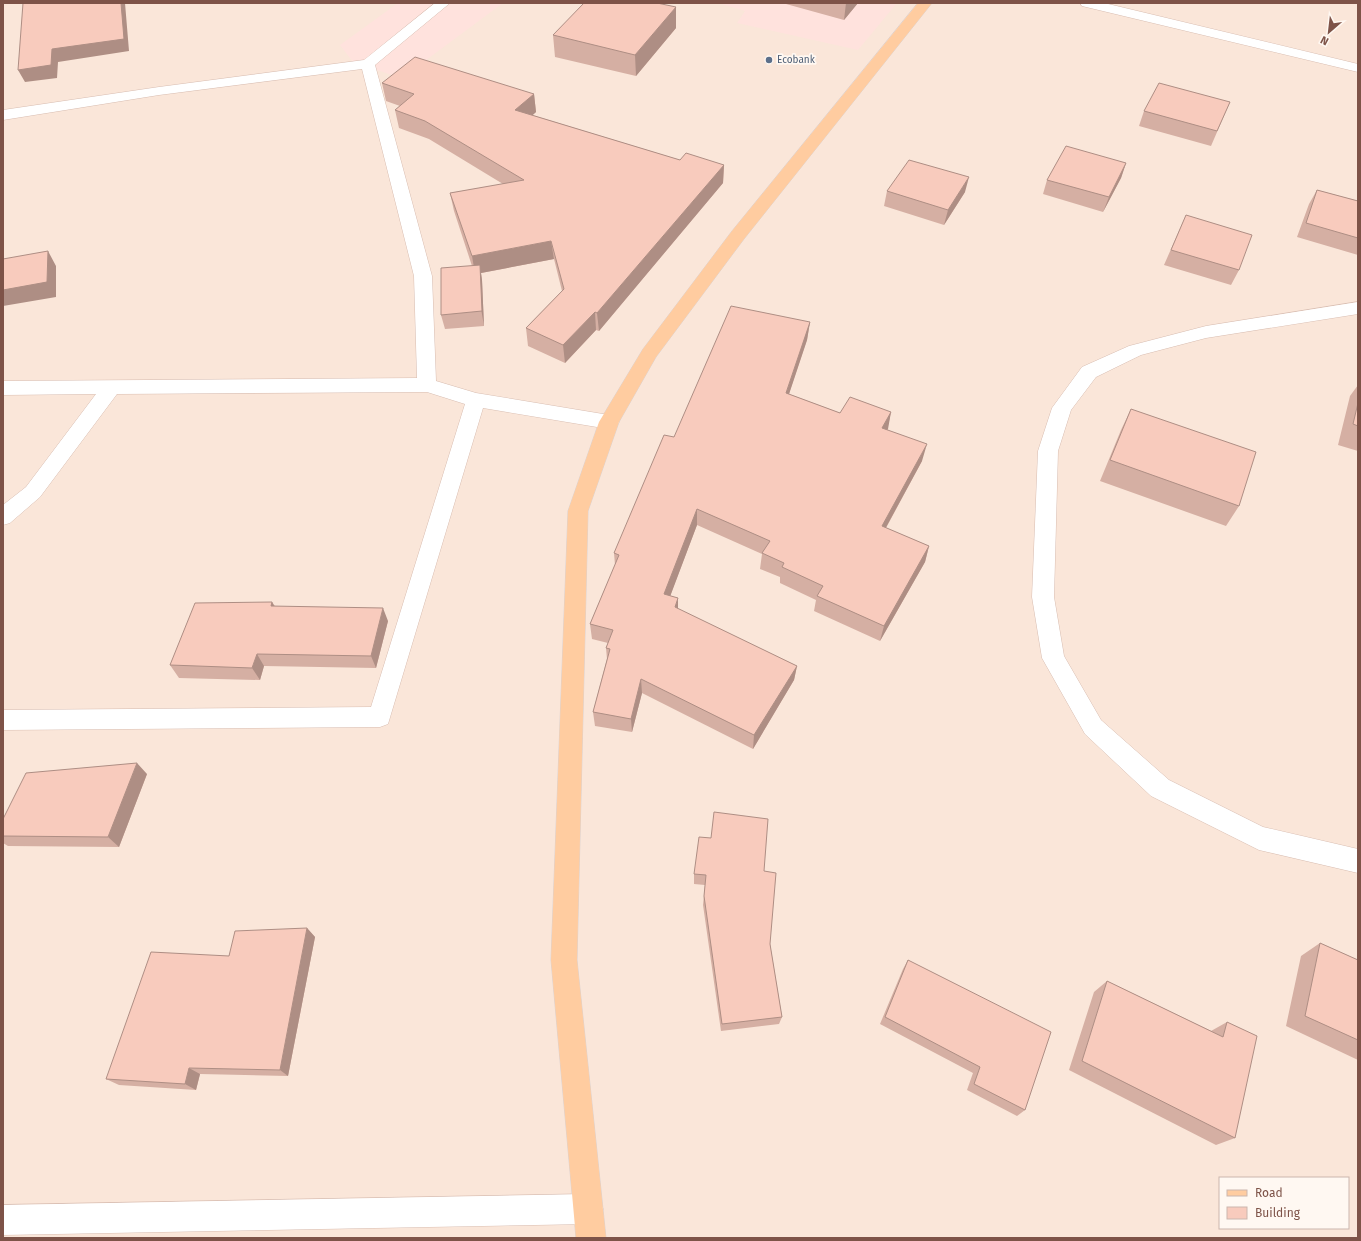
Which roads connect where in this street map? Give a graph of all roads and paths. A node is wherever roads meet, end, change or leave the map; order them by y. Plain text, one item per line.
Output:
1 (443, 3) edge
2 (925, 3) edge
3 (1087, 3) edge
4 (368, 64) junction
5 (1358, 68) edge
6 (3, 115) edge
7 (1358, 308) edge
8 (427, 385) junction
9 (112, 387) junction
10 (3, 388) edge
11 (476, 400) junction
12 (609, 422) junction
13 (3, 517) edge
14 (3, 720) edge
15 (1358, 861) edge
16 (588, 1209) junction
17 (3, 1220) edge
18 (591, 1238) edge

1 - 4 street
2 - 12 main road
3 - 5 street
4 - 6 street
4 - 8 street
7 - 15 street
8 - 9 street
8 - 11 street
9 - 10 street
9 - 13 street
11 - 12 street
11 - 14 street
12 - 16 main road
16 - 17 street
16 - 18 main road

